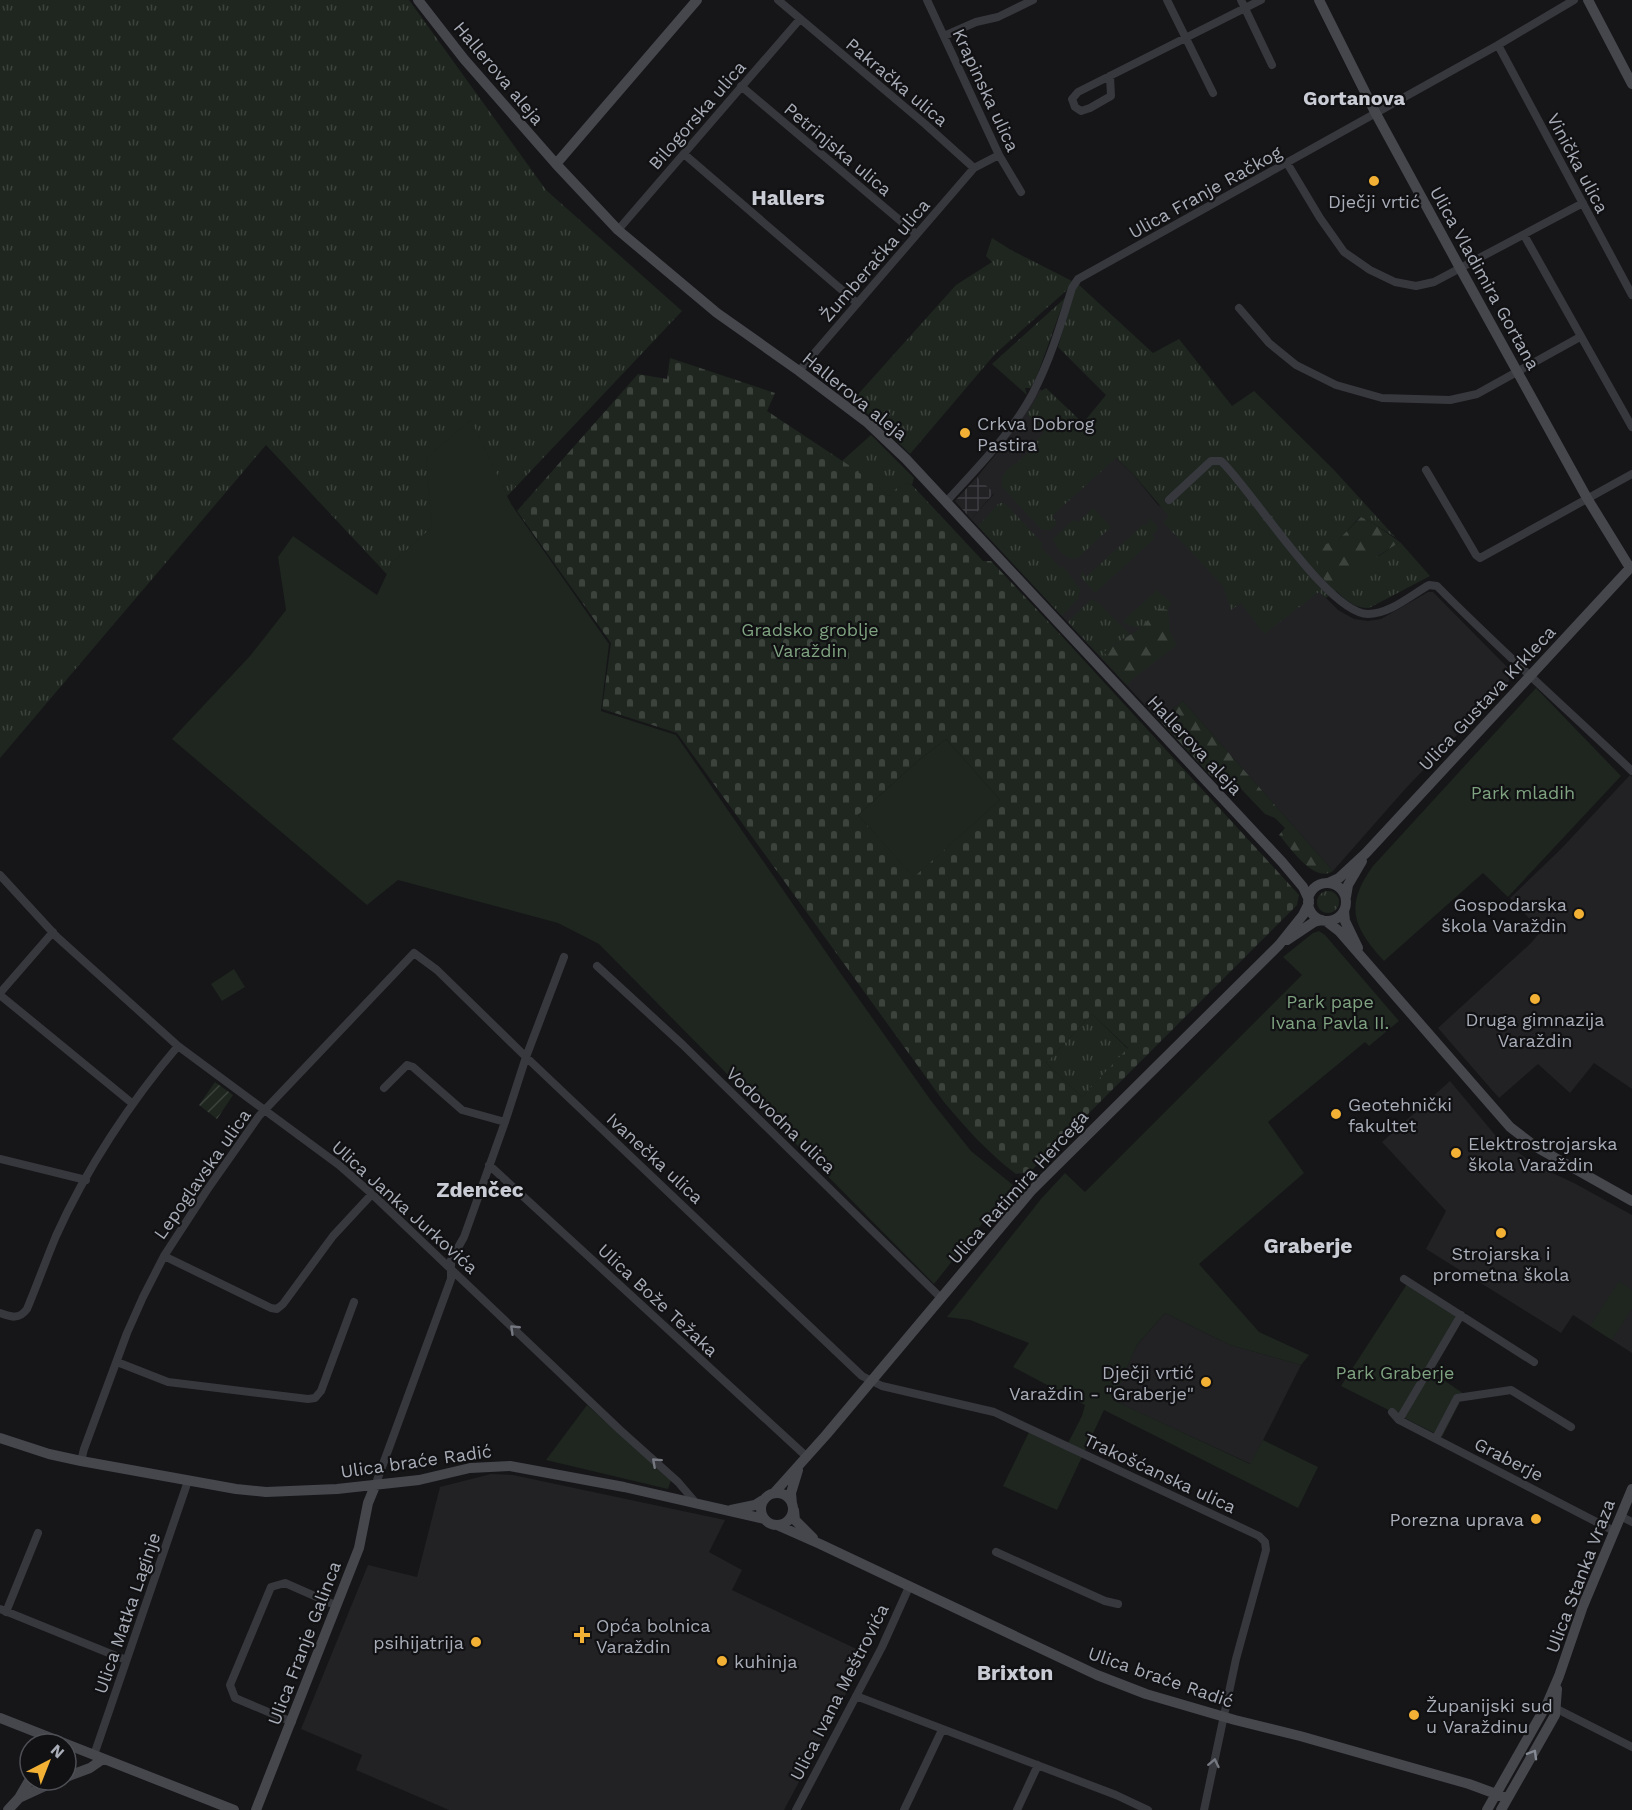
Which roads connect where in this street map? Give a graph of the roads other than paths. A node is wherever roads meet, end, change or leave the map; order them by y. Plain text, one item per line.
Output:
1 (418, 0) edge
2 (697, 0) edge
3 (778, 0) edge
4 (927, 0) edge
5 (1033, 0) edge
6 (1167, 0) edge
7 (1261, 0) edge
8 (1319, 0) edge
9 (1574, 0) edge
10 (1588, 0) edge
11 (1243, 4) edge
12 (800, 19) junction
13 (944, 36) junction
14 (1186, 38) junction
15 (1498, 45) junction
16 (1272, 65) dead end
17 (1110, 76) junction
18 (1632, 84) edge
19 (741, 86) junction
20 (1213, 93) dead end
21 (1376, 112) junction
22 (684, 154) junction
23 (999, 154) junction
24 (1287, 163) junction
25 (556, 164) junction
26 (974, 168) junction
27 (1021, 192) dead end
28 (1583, 203) junction
29 (618, 230) junction
30 (916, 234) junction
31 (1524, 235) junction
32 (1461, 268) junction
33 (1632, 295) edge
34 (857, 303) junction
35 (1239, 308) dead end
36 (1580, 337) junction
37 (799, 371) junction
38 (1518, 372) junction
39 (1632, 427) edge
40 (1426, 470) dead end
41 (1632, 474) edge
42 (1587, 498) junction
43 (1169, 500) dead end
44 (946, 502) junction
45 (1632, 568) edge
46 (1530, 676) junction
47 (1632, 771) edge
48 (1366, 853) junction
49 (1282, 862) junction
50 (0, 875) edge
51 (1325, 883) junction
52 (1346, 897) junction
53 (1309, 902) junction
54 (1344, 911) junction
55 (1324, 921) junction
56 (52, 932) junction
57 (1279, 945) junction
58 (419, 955) joint
59 (564, 957) dead end
60 (1367, 963) junction
61 (597, 966) dead end
62 (0, 994) edge
63 (177, 1046) junction
64 (526, 1057) junction
65 (384, 1088) dead end
66 (134, 1104) junction
67 (264, 1111) junction
68 (505, 1122) junction
69 (0, 1159) edge
70 (489, 1165) junction
71 (86, 1180) junction
72 (372, 1194) junction
73 (1632, 1201) edge
74 (164, 1256) junction
75 (452, 1270) junction
76 (1404, 1279) dead end
77 (941, 1298) junction
78 (354, 1302) dead end
79 (0, 1313) edge
80 (1461, 1315) junction
81 (117, 1362) junction
82 (1534, 1362) dead end
83 (871, 1382) junction
84 (1392, 1412) dead end
85 (1399, 1420) junction
86 (1571, 1427) dead end
87 (0, 1438) edge
88 (1437, 1438) junction
89 (807, 1457) junction
90 (81, 1461) junction
91 (798, 1466) junction
92 (188, 1481) junction
93 (375, 1486) junction
94 (1632, 1489) edge
95 (774, 1493) junction
96 (763, 1500) junction
97 (697, 1504) junction
98 (793, 1506) junction
99 (731, 1510) junction
100 (1620, 1516) junction
101 (764, 1519) junction
102 (1632, 1522) edge
103 (777, 1526) junction
104 (1614, 1531) junction
105 (38, 1533) dead end
106 (820, 1544) junction
107 (996, 1552) dead end
108 (909, 1587) junction
109 (1118, 1604) dead end
110 (335, 1605) junction
111 (3, 1611) edge
112 (126, 1660) junction
113 (856, 1696) junction
114 (1551, 1706) junction
115 (1224, 1717) junction
116 (0, 1718) edge
117 (292, 1722) junction
118 (942, 1730) junction
119 (29, 1732) edge
120 (1632, 1747) edge
121 (78, 1750) edge
122 (98, 1757) junction
123 (1038, 1765) junction
124 (78, 1772) edge
125 (22, 1792) edge
126 (32, 1792) edge
127 (1502, 1796) junction
128 (19, 1798) junction
129 (8, 1810) edge
130 (234, 1810) edge
131 (256, 1810) edge
132 (796, 1810) edge
133 (904, 1810) edge
134 (1017, 1810) edge
135 (1148, 1810) edge
136 (1204, 1810) edge
137 (1487, 1810) edge
138 (1501, 1810) edge

1 - 25 main road, Hallerova aleja
2 - 25 main road
3 - 12 street, Pakračka ulica
4 - 13 street, Krapinska ulica
5 - 13 street
6 - 14 street
7 - 11 street
8 - 21 main road, Ulica Vladimira Gortana
9 - 15 street, Ulica Franje Račkog
10 - 18 main road
11 - 14 street
11 - 16 street
12 - 19 street, Bilogorska ulica
12 - 26 street, Pakračka ulica
13 - 23 street, Krapinska ulica
14 - 17 street
14 - 20 street
15 - 21 street, Ulica Franje Račkog
15 - 28 street, Vinička ulica
17 - 17 street
19 - 22 street, Bilogorska ulica
19 - 30 street, Petrinjska ulica
21 - 24 street, Ulica Franje Račkog
21 - 32 main road, Ulica Vladimira Gortana
22 - 29 street, Bilogorska ulica
22 - 34 street
23 - 26 street
23 - 27 street, Krapinska ulica
24 - 32 street
24 - 44 street, Ulica Franje Račkog
25 - 29 main road, Hallerova aleja
26 - 30 street, Žumberačka ulica
28 - 31 street
28 - 33 street, Vinička ulica
29 - 37 main road, Hallerova aleja
30 - 34 street, Žumberačka ulica
31 - 32 street
31 - 36 street
32 - 38 main road, Ulica Vladimira Gortana
34 - 37 street, Žumberačka ulica
35 - 38 street
36 - 38 street
36 - 39 street
37 - 44 main road, Hallerova aleja
38 - 42 main road, Ulica Vladimira Gortana
40 - 42 street
41 - 42 street
42 - 45 main road, Ulica Vladimira Gortana
43 - 46 street
44 - 49 main road, Hallerova aleja
45 - 46 main road, Ulica Gustava Krkleca
46 - 47 street
46 - 48 main road, Ulica Gustava Krkleca
48 - 51 main road, Ulica Gustava Krkleca
48 - 52 main road, Ulica Gustava Krkleca
49 - 51 main road, Hallerova aleja
49 - 53 main road, Hallerova aleja
50 - 56 street, Ulica Janka Jurkovića
51 - 52 main road
51 - 53 main road
52 - 54 main road
53 - 55 main road
53 - 57 main road, Ulica Ratimira Hercega
54 - 55 main road
54 - 60 main road
55 - 57 main road, Ulica Ratimira Hercega
55 - 60 main road
56 - 62 street
56 - 63 street, Ulica Janka Jurkovića
57 - 77 main road, Ulica Ratimira Hercega
58 - 64 street, Ivanečka ulica
58 - 67 street, Lepoglavska ulica
59 - 64 street
60 - 73 main road
61 - 77 street, Vodovodna ulica
62 - 66 street
63 - 66 street
63 - 67 street, Ulica Janka Jurkovića
64 - 68 street
64 - 83 street, Ivanečka ulica
65 - 68 street
66 - 71 street
67 - 72 street, Ulica Janka Jurkovića
67 - 74 street, Lepoglavska ulica
68 - 70 street
69 - 71 street
70 - 75 street
70 - 89 street, Ulica Bože Težaka
71 - 79 street
72 - 74 street
72 - 75 street, Ulica Janka Jurkovića
74 - 81 street, Lepoglavska ulica
75 - 93 street
97 -> 75 street, Ulica Janka Jurkovića
76 - 80 street
77 - 83 main road, Ulica Ratimira Hercega
78 - 81 street
80 - 82 street
80 - 85 street
81 - 90 street, Lepoglavska ulica
83 - 89 main road, Ulica Ratimira Hercega
83 - 115 street, Trakošćanska ulica
84 - 85 street, Graberje
85 - 88 street, Graberje
86 - 88 street
87 - 90 main road, Ulica braće Radić
88 - 104 street, Graberje
89 - 91 main road, Ulica Ratimira Hercega
90 - 92 main road, Ulica braće Radić
91 - 95 main road, Ulica Ratimira Hercega
91 - 98 main road
92 - 93 main road, Ulica braće Radić
92 - 112 street, Ulica Matka Laginje
93 - 97 main road, Ulica braće Radić
93 - 110 main road, Ulica Franje Galinca
94 - 100 main road, Ulica Stanka Vraza
95 - 96 main road
95 - 98 main road
96 - 99 main road, Ulica braće Radić
96 - 101 main road
97 - 99 main road, Ulica braće Radić
98 - 103 main road
98 - 106 main road, Ulica braće Radić
99 - 101 main road, Ulica braće Radić
100 - 102 street
100 - 104 main road, Ulica Stanka Vraza
101 - 103 main road
103 - 106 main road, Ulica braće Radić
104 - 114 main road, Ulica Stanka Vraza
105 - 111 street
106 - 108 main road, Ulica braće Radić
107 - 109 street
108 - 113 street, Ulica Ivana Meštrovića
108 - 115 main road, Ulica braće Radić
110 - 117 main road, Ulica Franje Galinca
110 - 117 street
111 - 112 street
112 - 122 street, Ulica Matka Laginje
113 - 118 street
113 - 132 street, Ulica Ivana Meštrovića
114 - 120 street
114 - 127 main road, Ulica Stanka Vraza
115 - 127 main road, Ulica braće Radić
136 -> 115 street, Trakošćanska ulica
116 - 119 main road
117 - 131 main road, Ulica Franje Galinca
118 - 123 street
118 - 133 street
121 - 122 main road
122 - 124 main road
122 - 130 main road
123 - 134 street
123 - 135 street
125 - 128 main road
126 - 128 main road
127 - 137 main road, Ulica Stanka Vraza
127 - 138 main road, Ulica Stanka Vraza
128 - 129 main road

